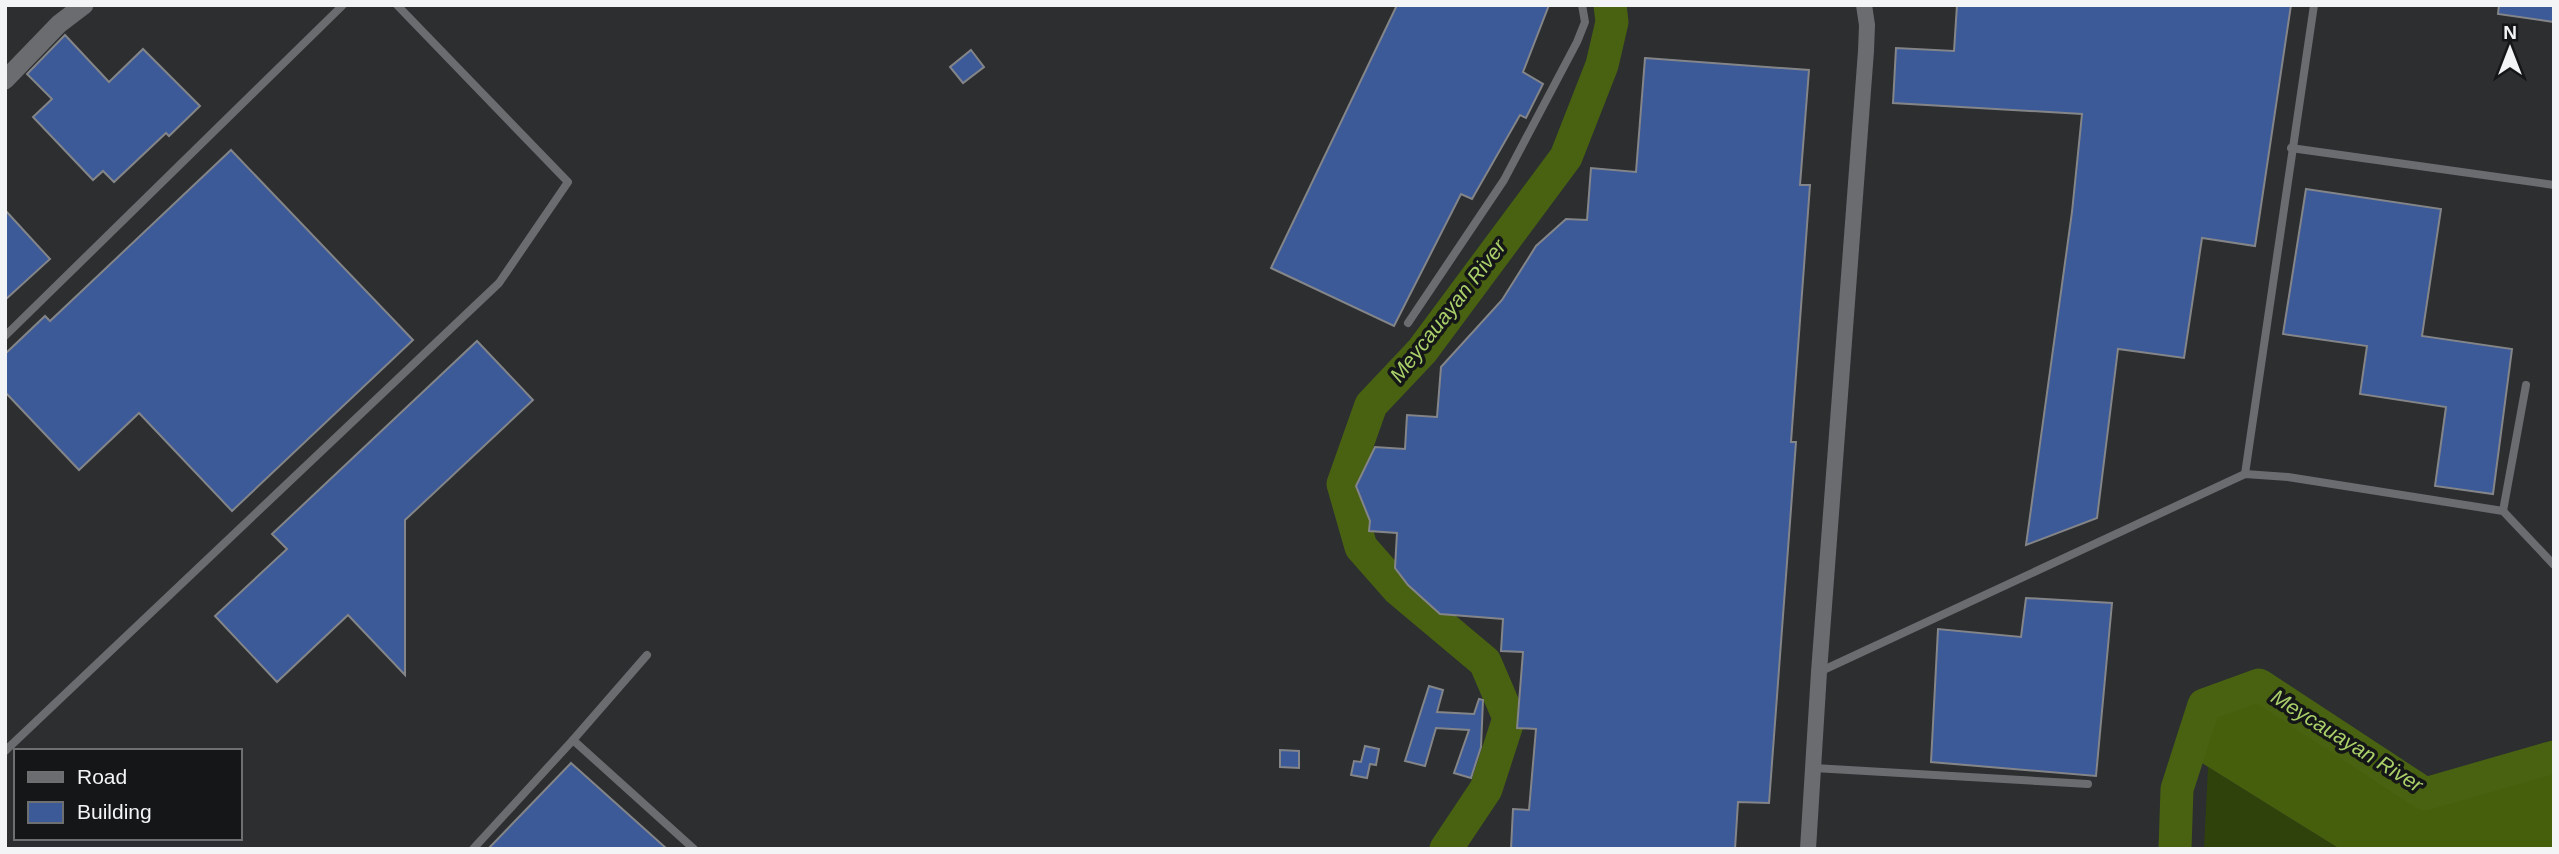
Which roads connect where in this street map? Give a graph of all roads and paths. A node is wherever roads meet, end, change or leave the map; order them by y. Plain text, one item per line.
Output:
1 (84, 5) edge
2 (343, 5) edge
3 (397, 5) edge
4 (1582, 5) edge
5 (1864, 5) edge
6 (2314, 5) edge
7 (5, 80) edge
8 (2291, 148) junction
9 (2554, 185) edge
10 (1408, 323) dead end
11 (5, 336) edge
12 (2526, 385) dead end
13 (2245, 474) junction
14 (2503, 511) junction
15 (2554, 565) edge
16 (647, 654) dead end
17 (1819, 672) junction
18 (573, 740) junction
19 (5, 751) edge
20 (1814, 768) junction
21 (2088, 784) dead end
22 (472, 849) edge
23 (694, 849) edge
24 (1808, 849) edge

1 - 7 street
2 - 11 lane
3 - 19 lane
4 - 10 lane
5 - 17 street
6 - 8 lane
8 - 9 lane
8 - 13 lane
12 - 14 lane
13 - 14 lane
13 - 17 lane
14 - 15 lane
16 - 18 lane
17 - 20 street
18 - 22 lane
18 - 23 lane
20 - 21 lane
20 - 24 street

